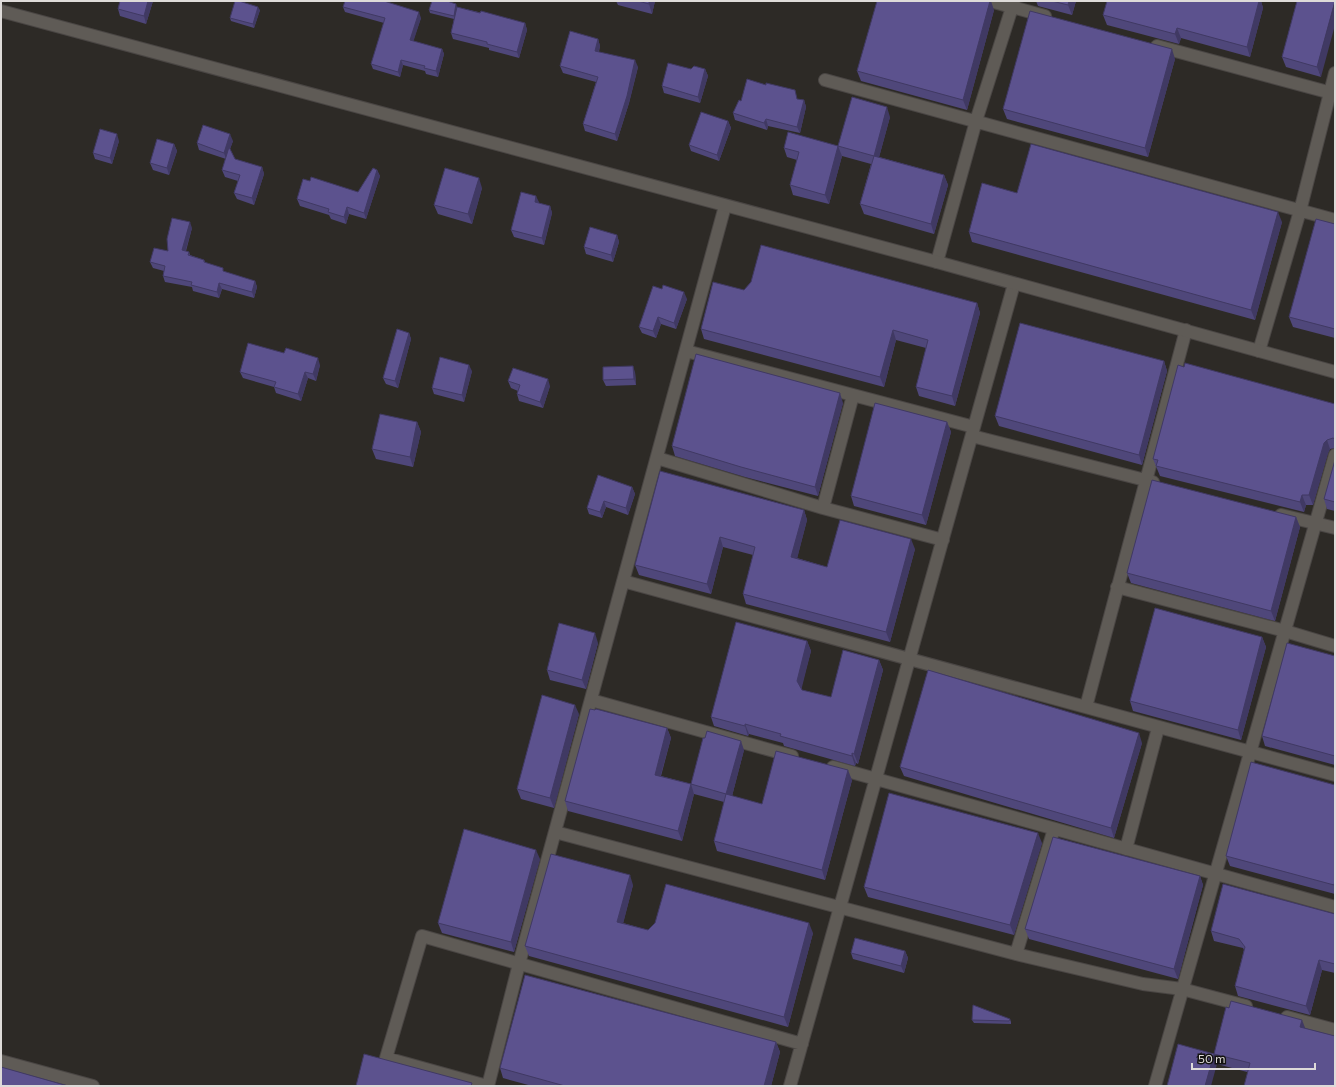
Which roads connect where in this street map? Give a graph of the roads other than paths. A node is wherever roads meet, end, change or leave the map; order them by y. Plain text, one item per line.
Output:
1 (990, 1) edge
2 (1013, 4) edge
3 (1, 11) edge
4 (1056, 19) edge
5 (1143, 42) edge
6 (1335, 73) edge
7 (825, 80) dead end
8 (1332, 93) edge
9 (976, 121) junction
10 (725, 206) junction
11 (1300, 211) junction
12 (1335, 220) edge
13 (937, 262) junction
14 (1014, 284) junction
15 (1186, 330) junction
16 (686, 351) junction
17 (1259, 351) junction
18 (1335, 372) edge
19 (853, 395) junction
20 (973, 432) junction
21 (1335, 455) edge
22 (657, 458) junction
23 (1146, 480) junction
24 (1163, 485) edge
25 (823, 508) junction
26 (1270, 512) edge
27 (1315, 523) junction
28 (1335, 528) edge
29 (943, 540) junction
30 (623, 581) junction
31 (1117, 587) junction
32 (1285, 631) junction
33 (1335, 646) edge
34 (910, 659) junction
35 (591, 700) junction
36 (1086, 707) junction
37 (1158, 728) junction
38 (1250, 752) junction
39 (807, 760) edge
40 (822, 764) edge
41 (1335, 775) edge
42 (876, 779) junction
43 (1054, 829) junction
44 (555, 832) junction
45 (1126, 849) junction
46 (1215, 874) junction
47 (1335, 907) edge
48 (840, 908) junction
49 (1016, 954) junction
50 (519, 964) junction
51 (1182, 989) junction
52 (1259, 1010) edge
53 (1274, 1014) edge
54 (1335, 1030) edge
55 (802, 1044) junction
56 (1, 1061) edge
57 (93, 1086) edge
58 (487, 1086) edge
59 (790, 1086) edge
60 (1155, 1086) edge

1 - 2 street
2 - 4 street
2 - 9 street
3 - 10 street
5 - 8 street
6 - 8 street
7 - 9 street
8 - 11 street
9 - 11 street
9 - 13 street
10 - 13 street
10 - 16 street
11 - 12 street
11 - 17 street
13 - 14 street
14 - 15 street
14 - 20 street
15 - 17 street
15 - 23 street
16 - 19 street
16 - 22 street
17 - 18 street
19 - 20 street
19 - 25 street
20 - 23 street
20 - 29 street
21 - 27 street
22 - 25 street
22 - 30 street
23 - 24 street
23 - 31 street
25 - 29 street
26 - 27 street
27 - 28 street
27 - 32 street
29 - 34 street
30 - 34 street
30 - 35 street
31 - 32 street
31 - 36 street
32 - 33 street
32 - 38 street
34 - 36 street
34 - 42 street
35 - 39 street
35 - 44 street
36 - 37 street
37 - 38 street
37 - 45 street
38 - 41 street
38 - 46 street
40 - 42 street
42 - 43 street
42 - 48 street
43 - 45 street
43 - 49 street
44 - 48 street
44 - 50 street
45 - 46 street
46 - 47 street
46 - 51 street
48 - 49 street
48 - 55 street
49 - 51 street
50 - 55 street
50 - 58 street
50 - 58 street
51 - 52 street
51 - 60 street
53 - 54 street
55 - 59 street
56 - 57 street

